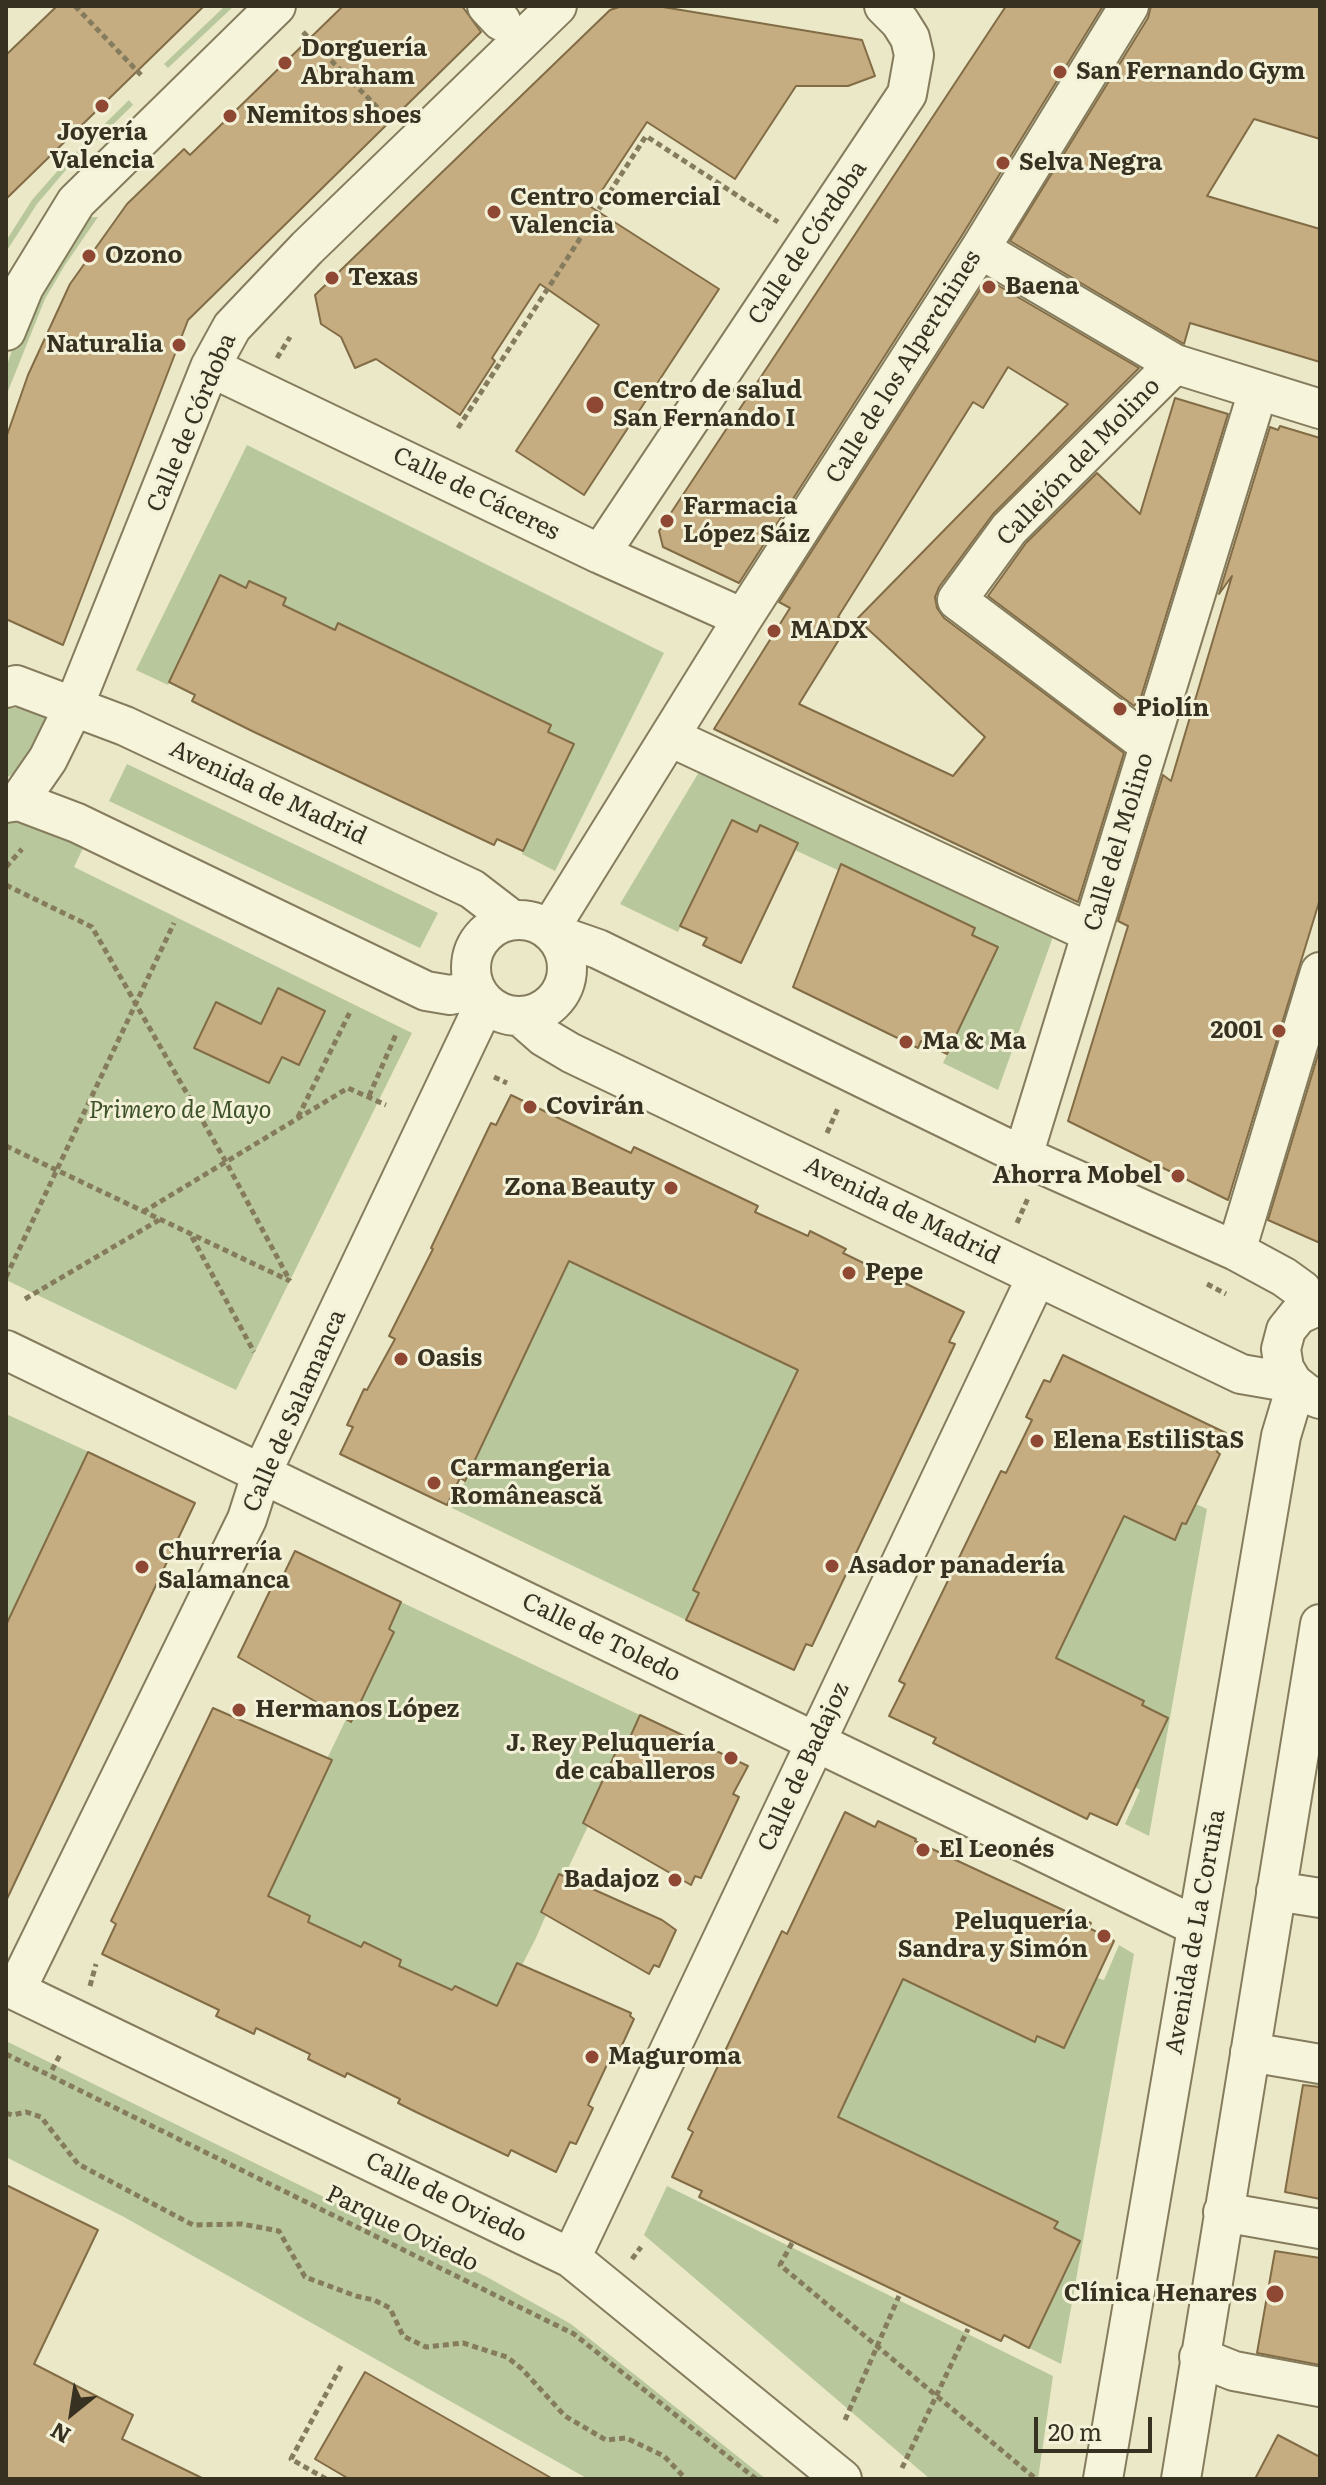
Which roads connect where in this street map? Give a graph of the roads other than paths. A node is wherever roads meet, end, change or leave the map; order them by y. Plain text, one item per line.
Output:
1 (247, 6) edge
2 (557, 6) edge
3 (884, 6) edge
4 (1129, 6) edge
5 (289, 18) edge
6 (980, 249) junction
7 (6, 287) edge
8 (6, 331) edge
9 (1175, 364) junction
10 (210, 367) junction
11 (1258, 391) junction
12 (1320, 409) edge
13 (600, 554) junction
14 (743, 618) junction
15 (9, 683) edge
16 (74, 706) junction
17 (670, 737) junction
18 (1149, 745) junction
19 (13, 802) edge
20 (511, 919) junction
21 (551, 932) junction
22 (1091, 933) junction
23 (1320, 972) edge
24 (481, 996) junction
25 (520, 1016) junction
26 (1023, 1156) junction
27 (1236, 1251) junction
28 (1037, 1276) junction
29 (1317, 1306) edge
30 (6, 1350) edge
31 (1303, 1389) edge
32 (262, 1472) junction
33 (1320, 1624) edge
34 (1312, 1729) edge
35 (816, 1742) junction
36 (1276, 1891) junction
37 (1320, 1898) edge
38 (1196, 1926) junction
39 (11, 1988) edge
40 (1250, 2052) junction
41 (1320, 2064) edge
42 (1223, 2212) junction
43 (1320, 2229) edge
44 (571, 2258) junction
45 (1199, 2357) junction
46 (1320, 2387) edge
47 (842, 2479) edge
48 (1103, 2479) edge
49 (1181, 2479) edge

1 - 7 street
2 - 10 street, Calle de Córdoba
3 - 13 street, Calle de Córdoba
4 - 6 street, Calle de los Alperchines
5 - 8 street
6 - 9 street
6 - 14 street, Calle de los Alperchines
9 - 11 street
9 - 18 street, Callejón del Molino
10 - 13 street, Calle de Cáceres
10 - 16 street, Calle de Córdoba
11 - 12 street
11 - 18 street, Calle del Molino
13 - 14 street, Calle de Cáceres
14 - 17 street, Calle de los Alperchines
15 - 16 street, Avenida de Madrid
16 - 19 street, Calle de Córdoba
16 - 20 street, Avenida de Madrid
17 - 21 street, Calle de los Alperchines
17 - 22 street
18 - 22 street, Calle del Molino
19 - 24 street
20 - 21 street
20 - 24 street
21 - 25 street
21 - 26 street
22 - 26 street, Calle del Molino
23 - 27 street
24 - 25 street
24 - 32 street, Calle de Salamanca
25 - 28 street, Avenida de Madrid
26 - 27 street
27 - 29 street
28 - 31 street, Avenida de Madrid
28 - 35 street, Calle de Badajoz
29 - 31 street
30 - 32 street, Calle de Toledo
31 - 38 street, Avenida de La Coruña
32 - 35 street, Calle de Toledo
32 - 39 street, Calle de Salamanca
33 - 34 street
34 - 36 street
35 - 38 street, Calle de Toledo
35 - 44 street, Calle de Badajoz
36 - 37 street
36 - 40 street
38 - 48 street, Avenida de La Coruña
39 - 44 street, Calle de Oviedo
40 - 41 street
40 - 42 street
42 - 43 street
42 - 45 street
44 - 47 street, Calle de Oviedo
45 - 46 street
45 - 49 street

